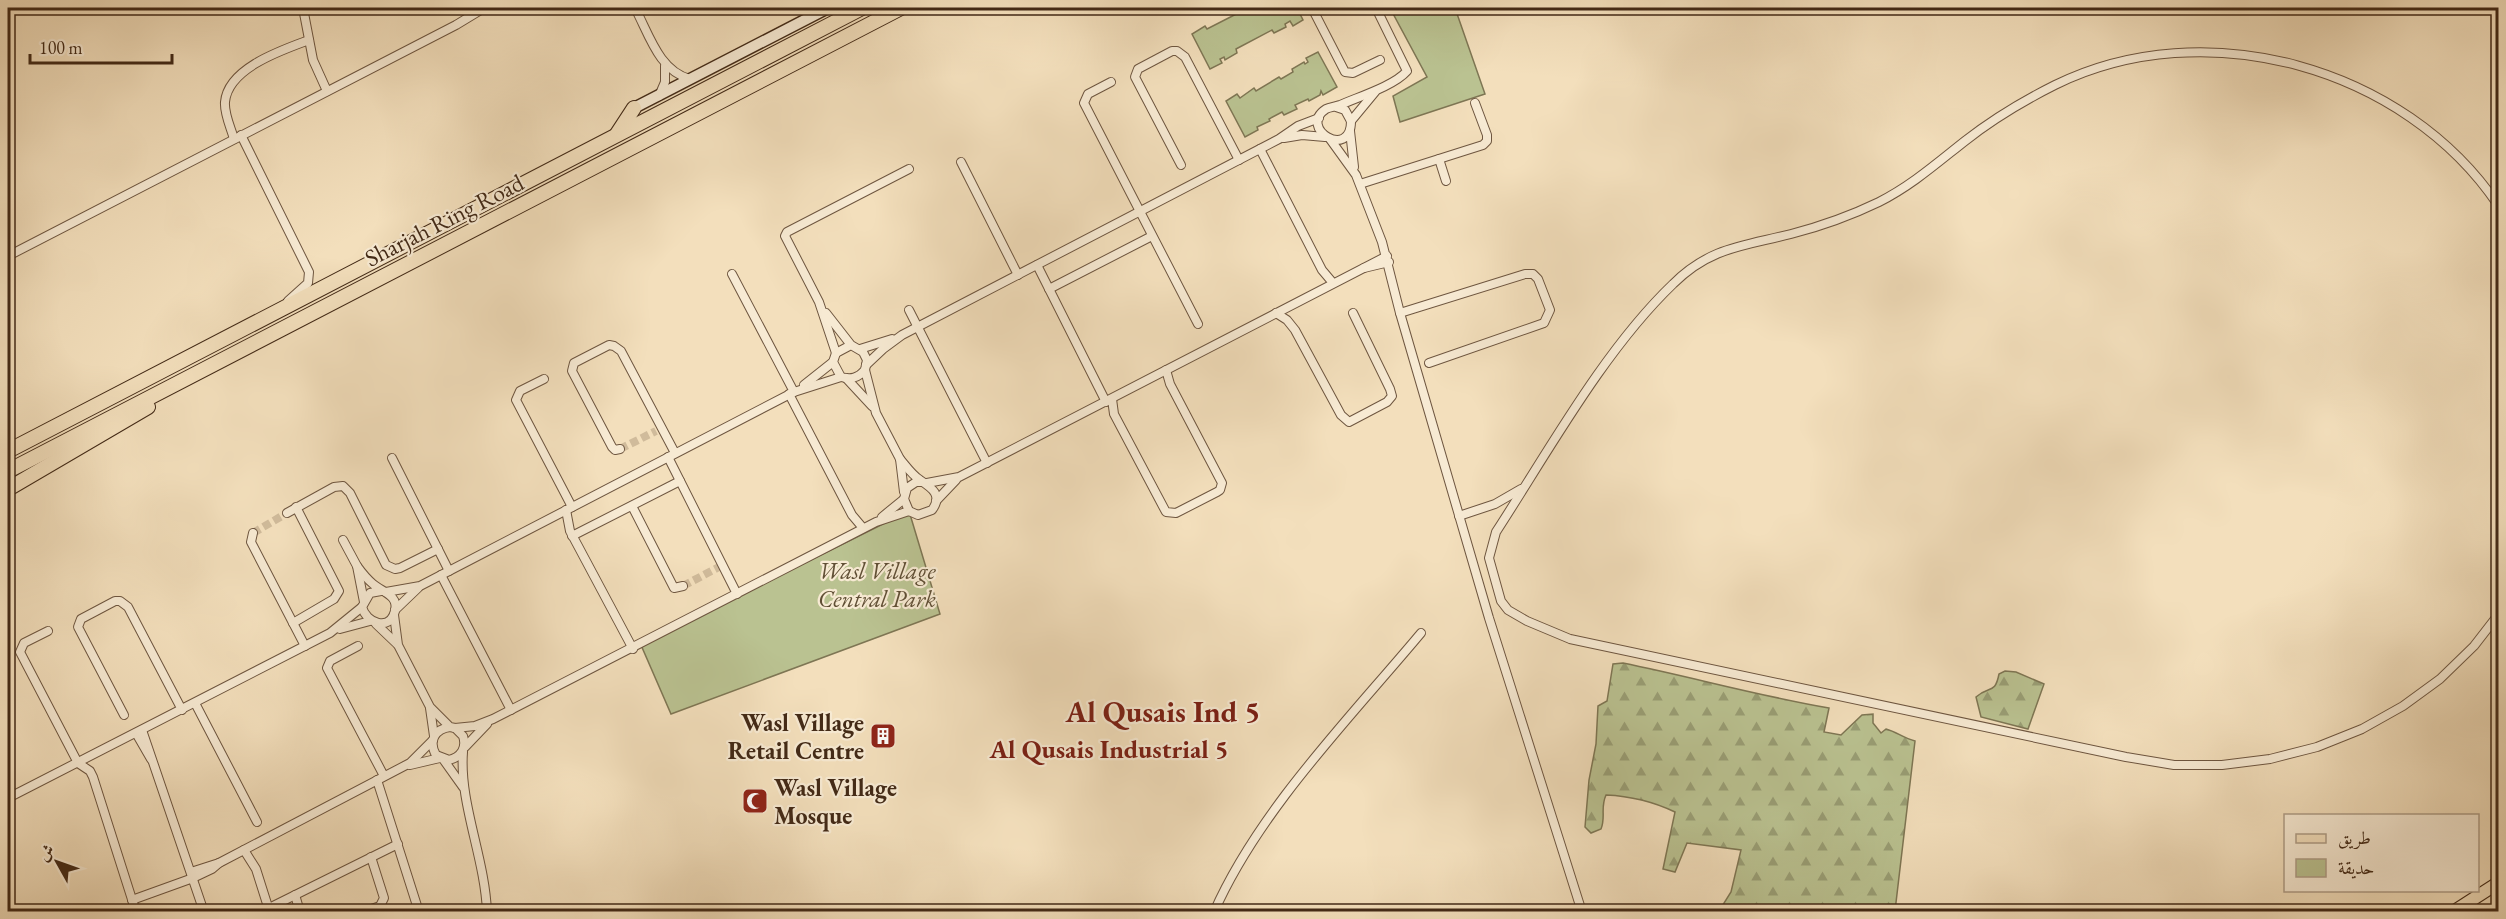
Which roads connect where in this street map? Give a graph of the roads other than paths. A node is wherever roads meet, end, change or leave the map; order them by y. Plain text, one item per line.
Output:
1 (303, 8) edge
2 (484, 8) edge
3 (635, 8) edge
4 (828, 8) edge
5 (862, 8) edge
6 (901, 8) edge
7 (1312, 8) edge
8 (1376, 8) edge
9 (309, 39) junction
10 (1380, 60) dead end
11 (665, 66) junction
12 (691, 79) junction
13 (1112, 82) dead end
14 (1379, 88) junction
15 (327, 91) junction
16 (658, 96) junction
17 (1475, 103) dead end
18 (1336, 107) junction
19 (634, 108) joint
20 (1319, 118) junction
21 (1351, 121) junction
22 (1350, 131) junction
23 (616, 136) junction
24 (238, 137) junction
25 (1328, 138) junction
26 (1279, 139) junction
27 (1260, 149) junction
28 (1439, 159) junction
29 (1239, 160) junction
30 (961, 162) dead end
31 (1181, 165) dead end
32 (909, 169) dead end
33 (1356, 174) junction
34 (1446, 181) dead end
35 (1360, 184) junction
36 (2499, 205) edge
37 (1139, 212) junction
38 (1152, 236) junction
39 (8, 256) edge
40 (1388, 259) junction
41 (1037, 265) junction
42 (732, 274) dead end
43 (1018, 275) junction
44 (1333, 283) junction
45 (1049, 289) junction
46 (819, 302) junction
47 (285, 308) junction
48 (909, 310) dead end
49 (1276, 313) junction
50 (1353, 313) dead end
51 (1400, 313) junction
52 (1198, 324) dead end
53 (917, 328) junction
54 (902, 335) junction
55 (851, 345) junction
56 (860, 349) junction
57 (836, 353) junction
58 (833, 362) junction
59 (1429, 363) dead end
60 (866, 367) junction
61 (207, 368) junction
62 (1166, 370) junction
63 (844, 377) junction
64 (544, 379) dead end
65 (792, 393) junction
66 (1109, 400) junction
67 (876, 413) junction
68 (620, 449) dead end
69 (8, 451) edge
70 (671, 455) junction
71 (392, 458) dead end
72 (900, 459) junction
73 (987, 463) junction
74 (8, 471) edge
75 (959, 477) junction
76 (680, 481) junction
77 (924, 482) junction
78 (1527, 484) junction
79 (8, 489) edge
80 (904, 496) junction
81 (936, 501) junction
82 (632, 506) junction
83 (296, 507) junction
84 (569, 509) junction
85 (909, 511) junction
86 (286, 513) tunnel mouth
87 (1459, 516) junction
88 (876, 522) junction
89 (863, 528) junction
90 (252, 533) dead end
91 (572, 536) junction
92 (343, 540) dead end
93 (438, 549) junction
94 (357, 566) junction
95 (449, 571) junction
96 (441, 575) junction
97 (420, 586) junction
98 (684, 586) dead end
99 (383, 592) junction
100 (737, 594) junction
101 (363, 604) junction
102 (395, 613) junction
103 (2499, 615) edge
104 (293, 622) junction
105 (373, 622) junction
106 (48, 631) dead end
107 (330, 633) junction
108 (1421, 633) dead end
109 (398, 645) junction
110 (305, 646) junction
111 (358, 646) dead end
112 (633, 649) junction
113 (195, 703) junction
114 (430, 707) junction
115 (182, 710) junction
116 (511, 711) junction
117 (124, 715) dead end
118 (493, 719) junction
119 (453, 728) junction
120 (139, 732) junction
121 (433, 738) junction
122 (464, 748) junction
123 (442, 759) junction
124 (78, 763) junction
125 (400, 768) junction
126 (381, 778) junction
127 (466, 794) junction
128 (8, 798) edge
129 (257, 822) dead end
130 (398, 844) junction
131 (243, 850) junction
132 (371, 857) junction
133 (2499, 874) edge
134 (192, 875) junction
135 (2499, 883) edge
136 (295, 895) junction
137 (2476, 896) junction
138 (132, 900) junction
139 (269, 910) edge
140 (136, 912) edge
141 (204, 912) edge
142 (300, 912) edge
143 (363, 912) edge
144 (419, 912) edge
145 (487, 912) edge
146 (1214, 912) edge
147 (1582, 912) edge
148 (2453, 912) edge

1 - 9 street
2 - 15 street
3 - 11 street
4 - 12 street
5 - 23 highway, Sharjah Ring Road
6 - 61 highway, Sharjah Ring Road
7 - 10 street
8 - 14 street
9 - 15 street
9 - 24 street
11 - 12 street
11 - 16 street
12 - 16 street
13 - 37 street
14 - 18 street
14 - 21 street
15 - 24 street
16 - 19 street
17 - 28 street
18 - 20 street
18 - 21 street
19 - 23 highway
20 - 25 street
20 - 26 street
21 - 22 street
22 - 25 street
22 - 33 street
23 - 47 highway, Sharjah Ring Road
24 - 39 street
24 - 47 street
25 - 26 street
25 - 33 street
26 - 27 street
27 - 29 street
27 - 44 street
28 - 34 street
28 - 35 street
29 - 31 street
29 - 37 street
30 - 43 street
32 - 46 street
33 - 35 street
35 - 40 street
36 - 78 street
37 - 38 street
37 - 41 street
38 - 45 street
38 - 52 street
40 - 44 street
40 - 51 street
41 - 43 street
41 - 45 street
42 - 65 street
43 - 53 street
44 - 49 street
45 - 66 street
46 - 55 street
46 - 57 street
47 - 69 highway, Sharjah Ring Road
48 - 53 street
49 - 50 street
49 - 62 street
51 - 59 street
51 - 87 street
53 - 54 street
53 - 73 street
54 - 56 street
54 - 60 street
55 - 56 street
55 - 57 street
56 - 60 street
57 - 58 street
58 - 63 street
58 - 65 street
60 - 63 street
60 - 67 street
61 - 74 highway, Sharjah Ring Road
61 - 79 highway
62 - 66 street
62 - 66 street
63 - 65 street
63 - 67 street
64 - 84 street
65 - 70 street
65 - 89 street
66 - 73 street
67 - 72 street
68 - 70 street
70 - 76 street
70 - 84 street
71 - 93 street
72 - 77 street
72 - 80 street
73 - 75 street
75 - 77 street
75 - 81 street
76 - 82 street
76 - 100 street
77 - 80 street
77 - 81 street
78 - 87 street
78 - 103 street
80 - 85 street
80 - 88 street
81 - 85 street
82 - 91 street
82 - 98 street
83 - 86 street
83 - 93 street
83 - 104 street
84 - 91 street
84 - 95 street
85 - 88 street
87 - 147 street
88 - 89 street
89 - 100 street
90 - 104 street
91 - 112 street
92 - 94 street
93 - 95 street
94 - 99 street
94 - 101 street
95 - 96 street
96 - 97 street
96 - 116 street
97 - 99 street
97 - 102 street
99 - 101 street
99 - 102 street
100 - 112 street
101 - 105 street
101 - 107 street
102 - 105 street
102 - 109 street
104 - 110 street
105 - 107 street
105 - 109 street
106 - 124 street
107 - 110 street
108 - 146 street
109 - 114 street
110 - 113 street
111 - 126 street
112 - 116 street
113 - 115 street
113 - 129 street
114 - 119 street
114 - 121 street
115 - 117 street
115 - 120 street
116 - 118 street
118 - 119 street
118 - 122 street
119 - 121 street
119 - 122 street
120 - 124 street
120 - 134 street
121 - 123 street
121 - 125 street
122 - 123 street
122 - 127 street
123 - 125 street
123 - 127 street
124 - 128 street
124 - 138 street
125 - 126 street
126 - 130 street
126 - 131 street
127 - 145 street
130 - 132 street
130 - 144 street
131 - 134 street
131 - 139 street
132 - 136 street
132 - 143 street
133 - 137 main road
134 - 138 street
134 - 141 street
135 - 137 main road
136 - 139 street
136 - 142 street
137 - 148 main road
138 - 140 street

